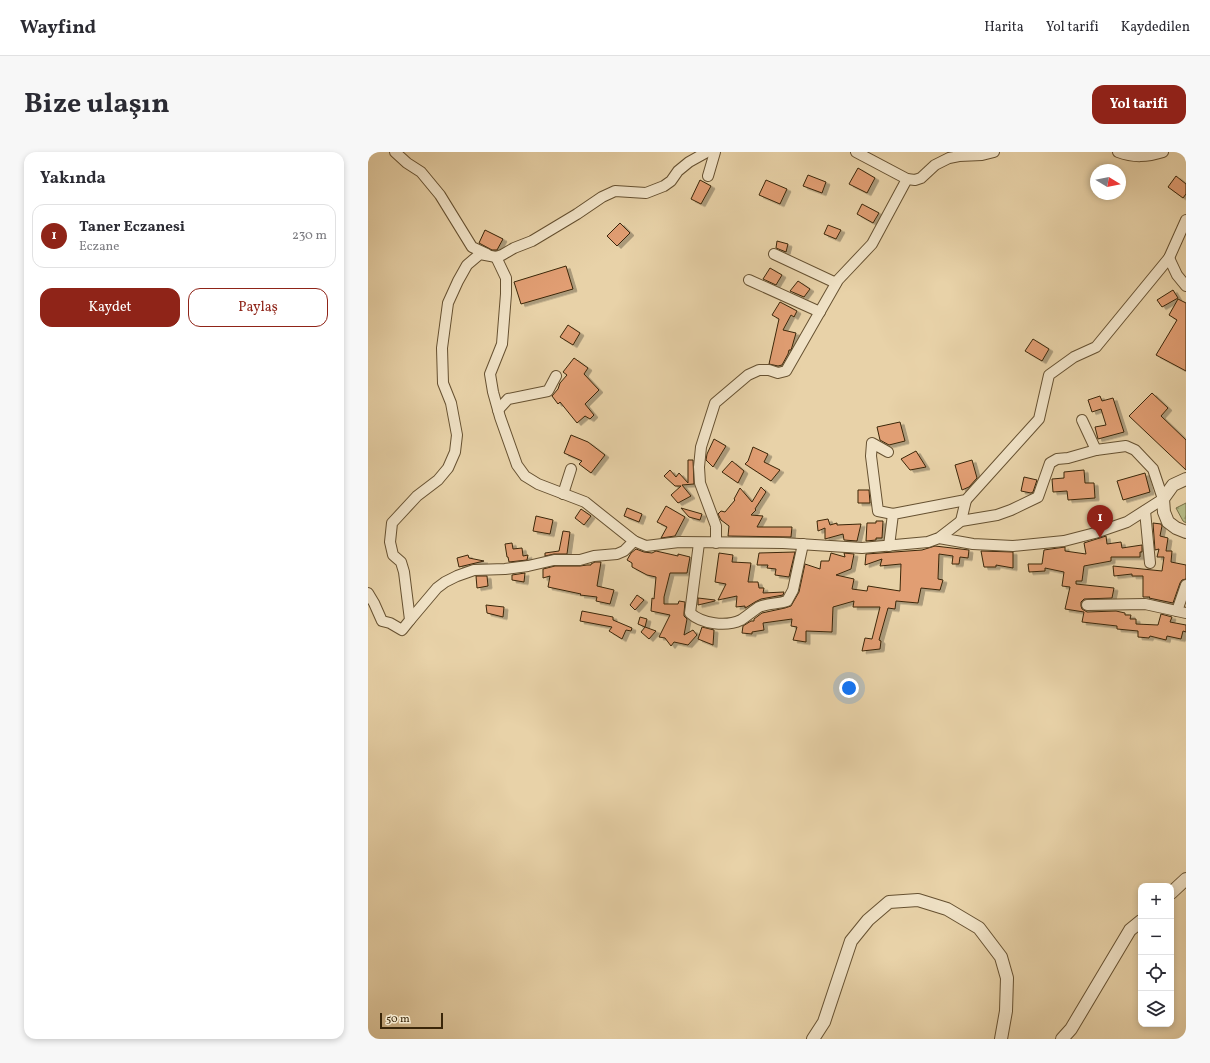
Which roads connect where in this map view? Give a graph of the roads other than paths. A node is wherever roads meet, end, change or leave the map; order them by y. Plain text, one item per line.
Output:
1 (395, 152) edge
2 (707, 152) edge
3 (714, 152) edge
4 (856, 152) edge
5 (994, 152) edge
6 (1118, 152) edge
7 (1162, 152) edge
8 (708, 176) dead end
9 (907, 179) junction
10 (1186, 220) edge
11 (774, 254) dead end
12 (493, 256) junction
13 (1169, 258) junction
14 (749, 280) dead end
15 (836, 283) junction
16 (1185, 284) edge
17 (820, 312) junction
18 (556, 376) dead end
19 (498, 410) junction
20 (1082, 420) dead end
21 (1096, 450) junction
22 (888, 452) dead end
23 (571, 469) dead end
24 (1186, 479) edge
25 (563, 494) junction
26 (1163, 499) junction
27 (966, 500) junction
28 (1145, 511) junction
29 (893, 514) junction
30 (961, 521) junction
31 (1186, 532) edge
32 (939, 538) junction
33 (634, 541) junction
34 (699, 543) junction
35 (716, 543) junction
36 (803, 544) junction
37 (889, 546) junction
38 (1150, 563) dead end
39 (1186, 586) edge
40 (368, 593) edge
41 (1088, 605) dead end
42 (1181, 612) edge
43 (410, 620) junction
44 (1186, 879) edge
45 (1174, 890) edge
46 (1138, 923) edge
47 (813, 1039) edge
48 (1001, 1039) edge
49 (1062, 1039) edge

1 - 12 street
2 - 12 street
3 - 8 street
4 - 9 street
5 - 9 street
6 - 7 street
9 - 15 street
10 - 13 street
11 - 15 street
12 - 19 street
12 - 43 street
13 - 16 street
13 - 27 street
14 - 17 street
15 - 17 street
17 - 35 street
18 - 19 street
19 - 25 street
20 - 21 street
21 - 26 street
21 - 30 street
22 - 29 street
23 - 25 street
24 - 26 street
25 - 33 street
26 - 28 street
26 - 31 street
27 - 29 street
27 - 30 street
28 - 32 street
28 - 38 street
29 - 37 street
30 - 32 street
32 - 37 street
33 - 34 street
33 - 43 street
34 - 35 street
34 - 36 street
35 - 36 street
36 - 37 street
39 - 42 street
40 - 43 street
41 - 42 street
44 - 45 street
46 - 49 street
47 - 48 street

